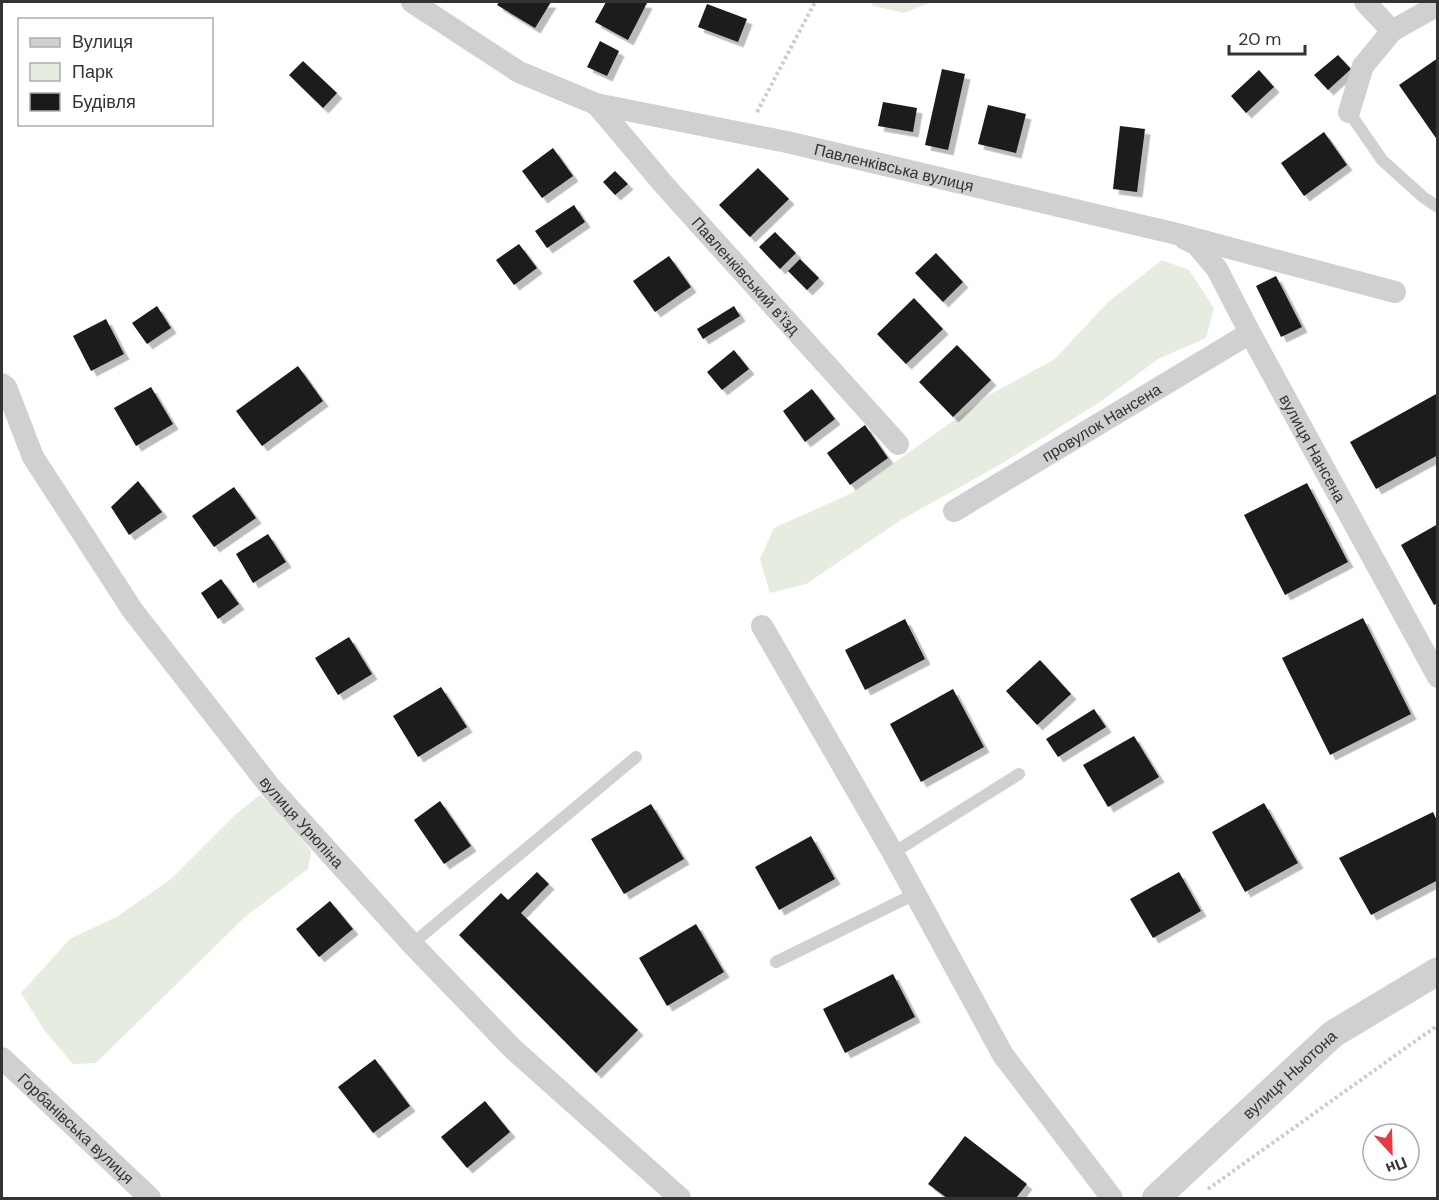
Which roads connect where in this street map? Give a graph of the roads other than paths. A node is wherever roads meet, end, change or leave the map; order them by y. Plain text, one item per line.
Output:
1 (412, 2) edge
2 (1365, 2) edge
3 (1437, 5) edge
4 (1392, 31) junction
5 (596, 104) junction
6 (1349, 112) joint
7 (1437, 207) edge
8 (1173, 233) junction
9 (1395, 292) dead end
10 (1250, 333) junction
11 (2, 384) edge
12 (898, 444) dead end
13 (954, 511) dead end
14 (762, 626) dead end
15 (1437, 677) edge
16 (636, 757) dead end
17 (1019, 774) dead end
18 (893, 853) junction
19 (915, 894) junction
20 (412, 944) junction
21 (776, 962) dead end
22 (1437, 971) edge
23 (2, 1058) edge
24 (150, 1198) edge
25 (680, 1198) edge
26 (1112, 1198) edge
27 (1156, 1198) edge

1 - 5 street, Павленківська вулиця
2 - 4 street
3 - 4 street
4 - 6 street
5 - 8 street, Павленківська вулиця
5 - 12 street, Павленківський в'їзд
6 - 7 lane
8 - 9 street, Павленківська вулиця
8 - 10 street, вулиця Нансена
10 - 13 street, провулок Нансена
10 - 15 street, вулиця Нансена
11 - 20 street, вулиця Урюпіна
14 - 18 street
16 - 20 lane
17 - 18 lane
18 - 19 street
19 - 21 lane
19 - 26 street
20 - 25 street, вулиця Урюпіна
22 - 27 street, вулиця Ньютона
23 - 24 street, Горбанівська вулиця

